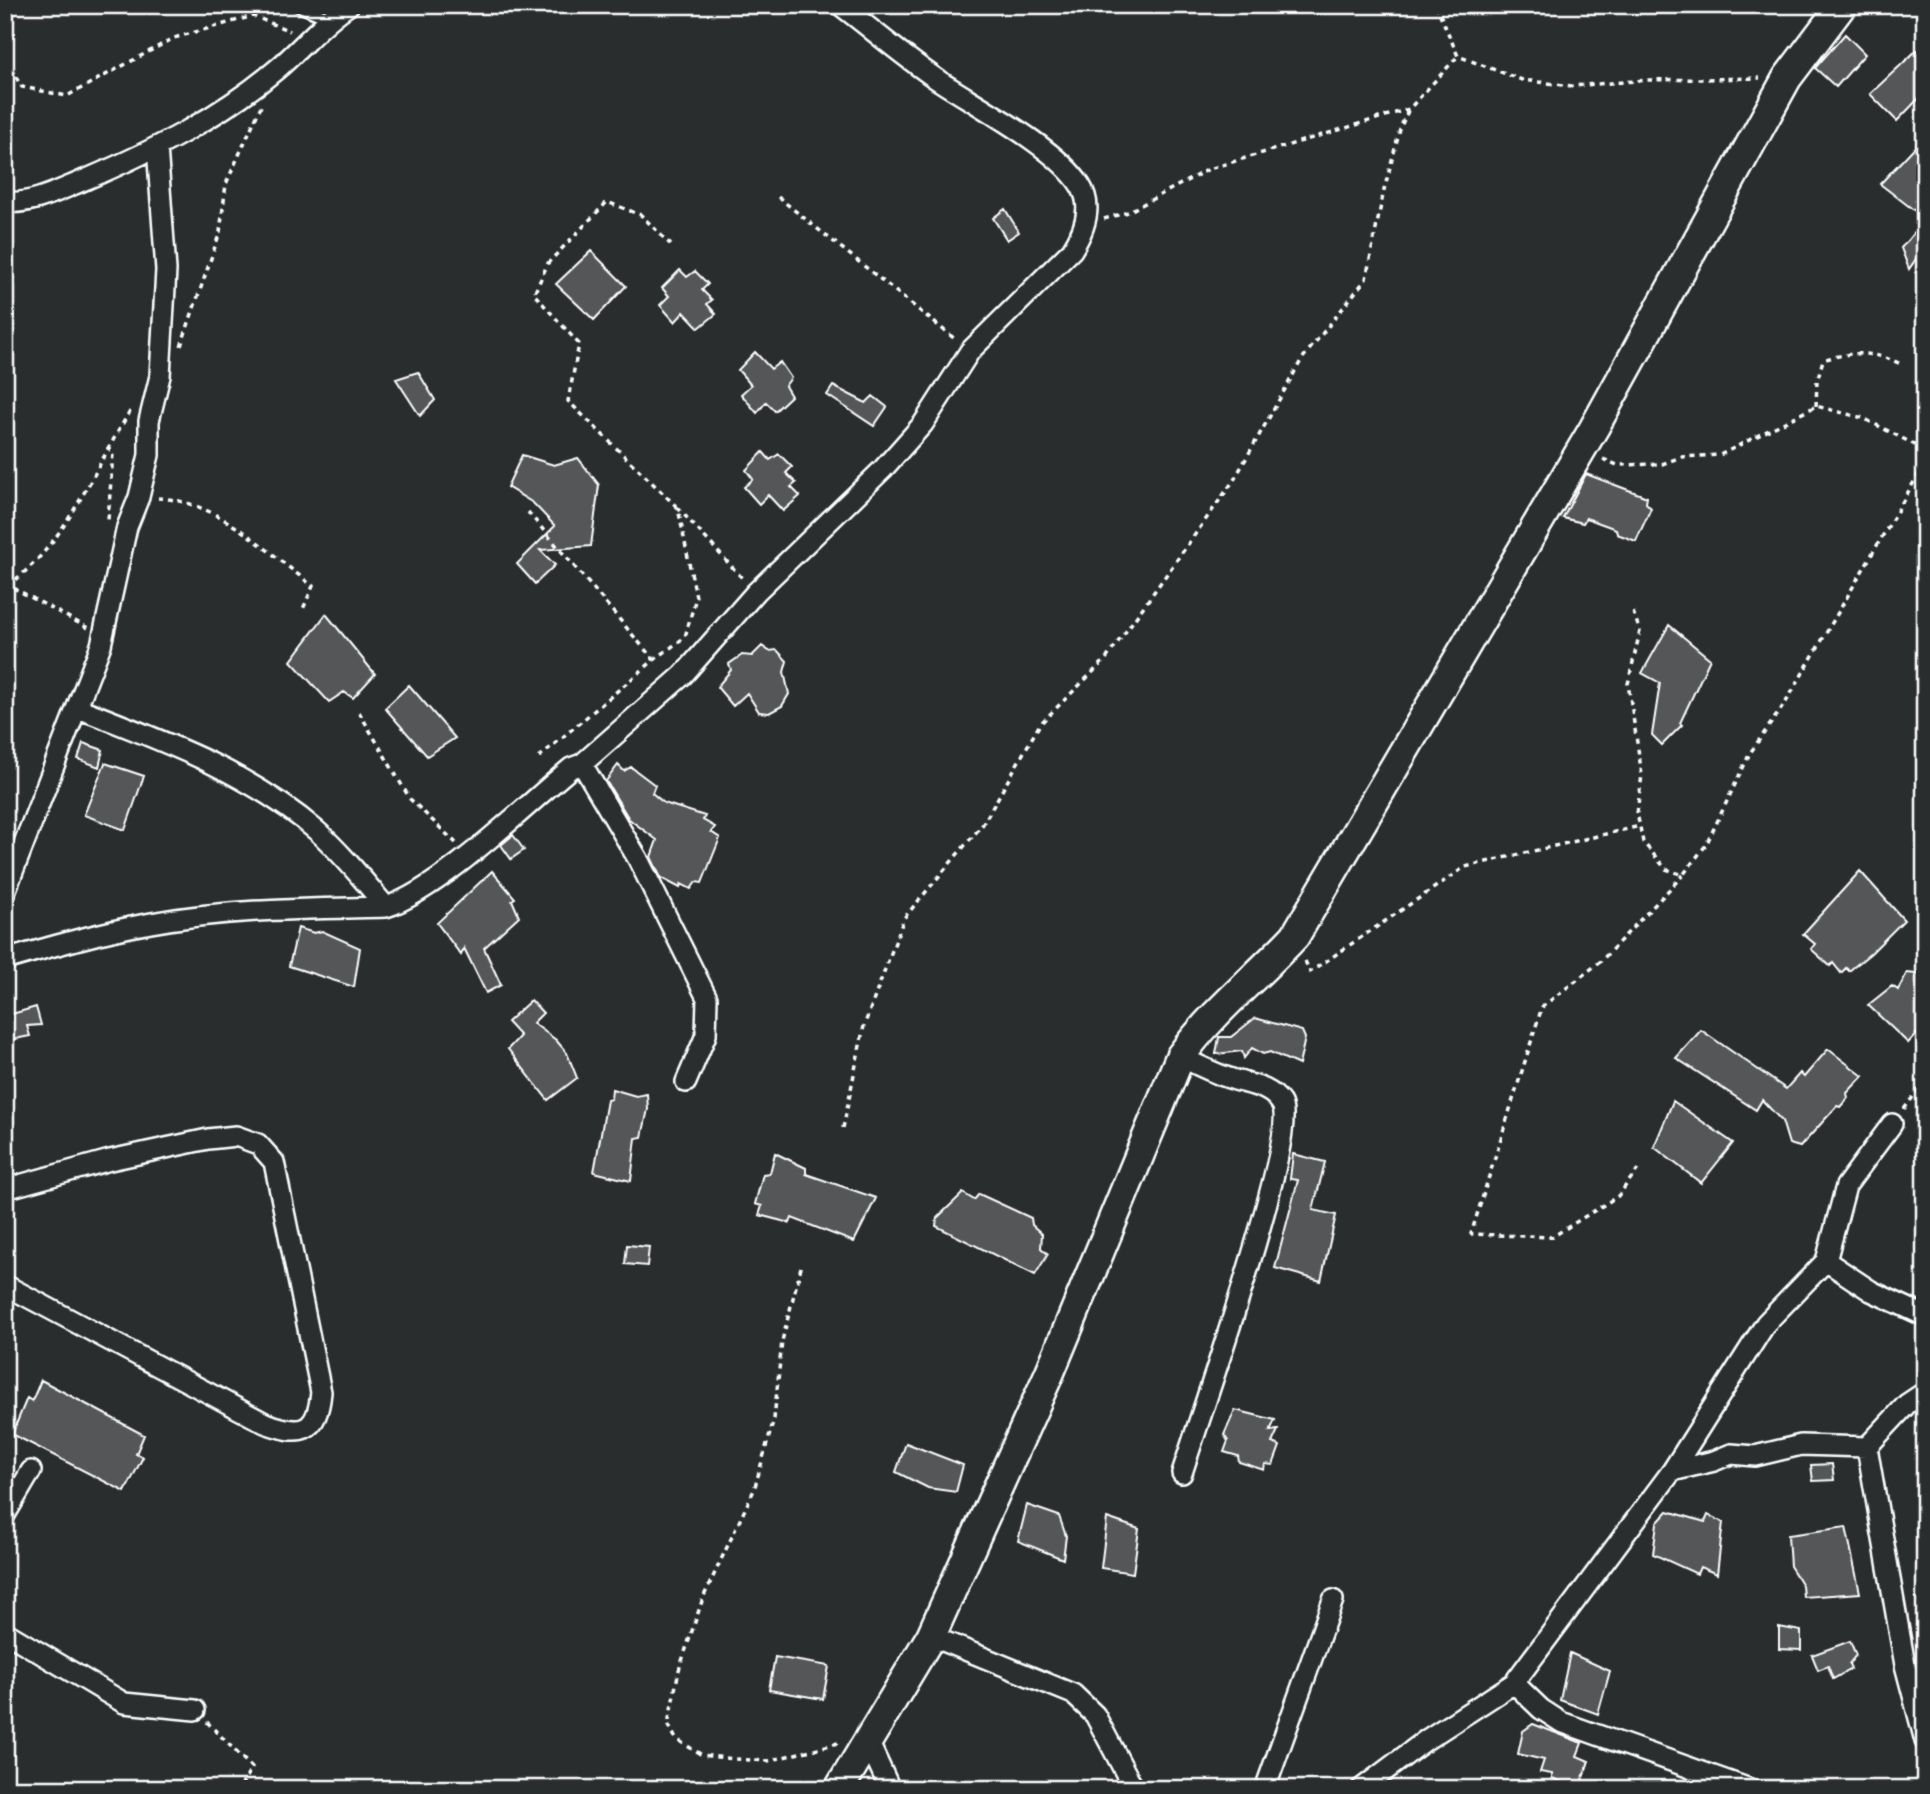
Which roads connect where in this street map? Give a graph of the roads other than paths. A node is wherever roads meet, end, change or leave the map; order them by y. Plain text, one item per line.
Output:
1 (296, 5) edge
2 (349, 5) edge
3 (840, 5) edge
4 (1842, 5) edge
5 (328, 19) junction
6 (157, 147) junction
7 (5, 202) edge
8 (78, 708) junction
9 (582, 764) junction
10 (5, 892) edge
11 (386, 906) junction
12 (5, 960) edge
13 (1181, 1057) junction
14 (686, 1082) dead end
15 (1892, 1124) road end
16 (5, 1189) edge
17 (1826, 1261) junction
18 (5, 1285) edge
19 (1925, 1316) edge
20 (1925, 1392) edge
21 (1867, 1447) junction
22 (31, 1471) dead end
23 (1672, 1471) junction
24 (1182, 1473) dead end
25 (5, 1515) edge
26 (1334, 1600) dead end
27 (5, 1632) edge
28 (931, 1636) junction
29 (1514, 1683) junction
30 (195, 1710) road end
31 (868, 1741) junction
32 (1925, 1741) edge
33 (839, 1789) edge
34 (890, 1789) edge
35 (1134, 1789) edge
36 (1265, 1789) edge
37 (1361, 1789) edge
38 (1750, 1789) edge

1 - 5 lane
2 - 5 street
3 - 9 street
4 - 13 street
5 - 6 street
6 - 7 street
6 - 8 street
8 - 10 street
8 - 11 street
9 - 11 street
9 - 14 street
11 - 12 street
13 - 24 street
13 - 28 street
15 - 17 street
16 - 18 street
17 - 19 street
17 - 23 street
20 - 21 street
21 - 23 street
21 - 32 street
22 - 25 street
23 - 29 street
26 - 36 street
27 - 30 street
28 - 31 street
28 - 35 street
29 - 37 street
29 - 38 street
31 - 33 street
31 - 34 street

